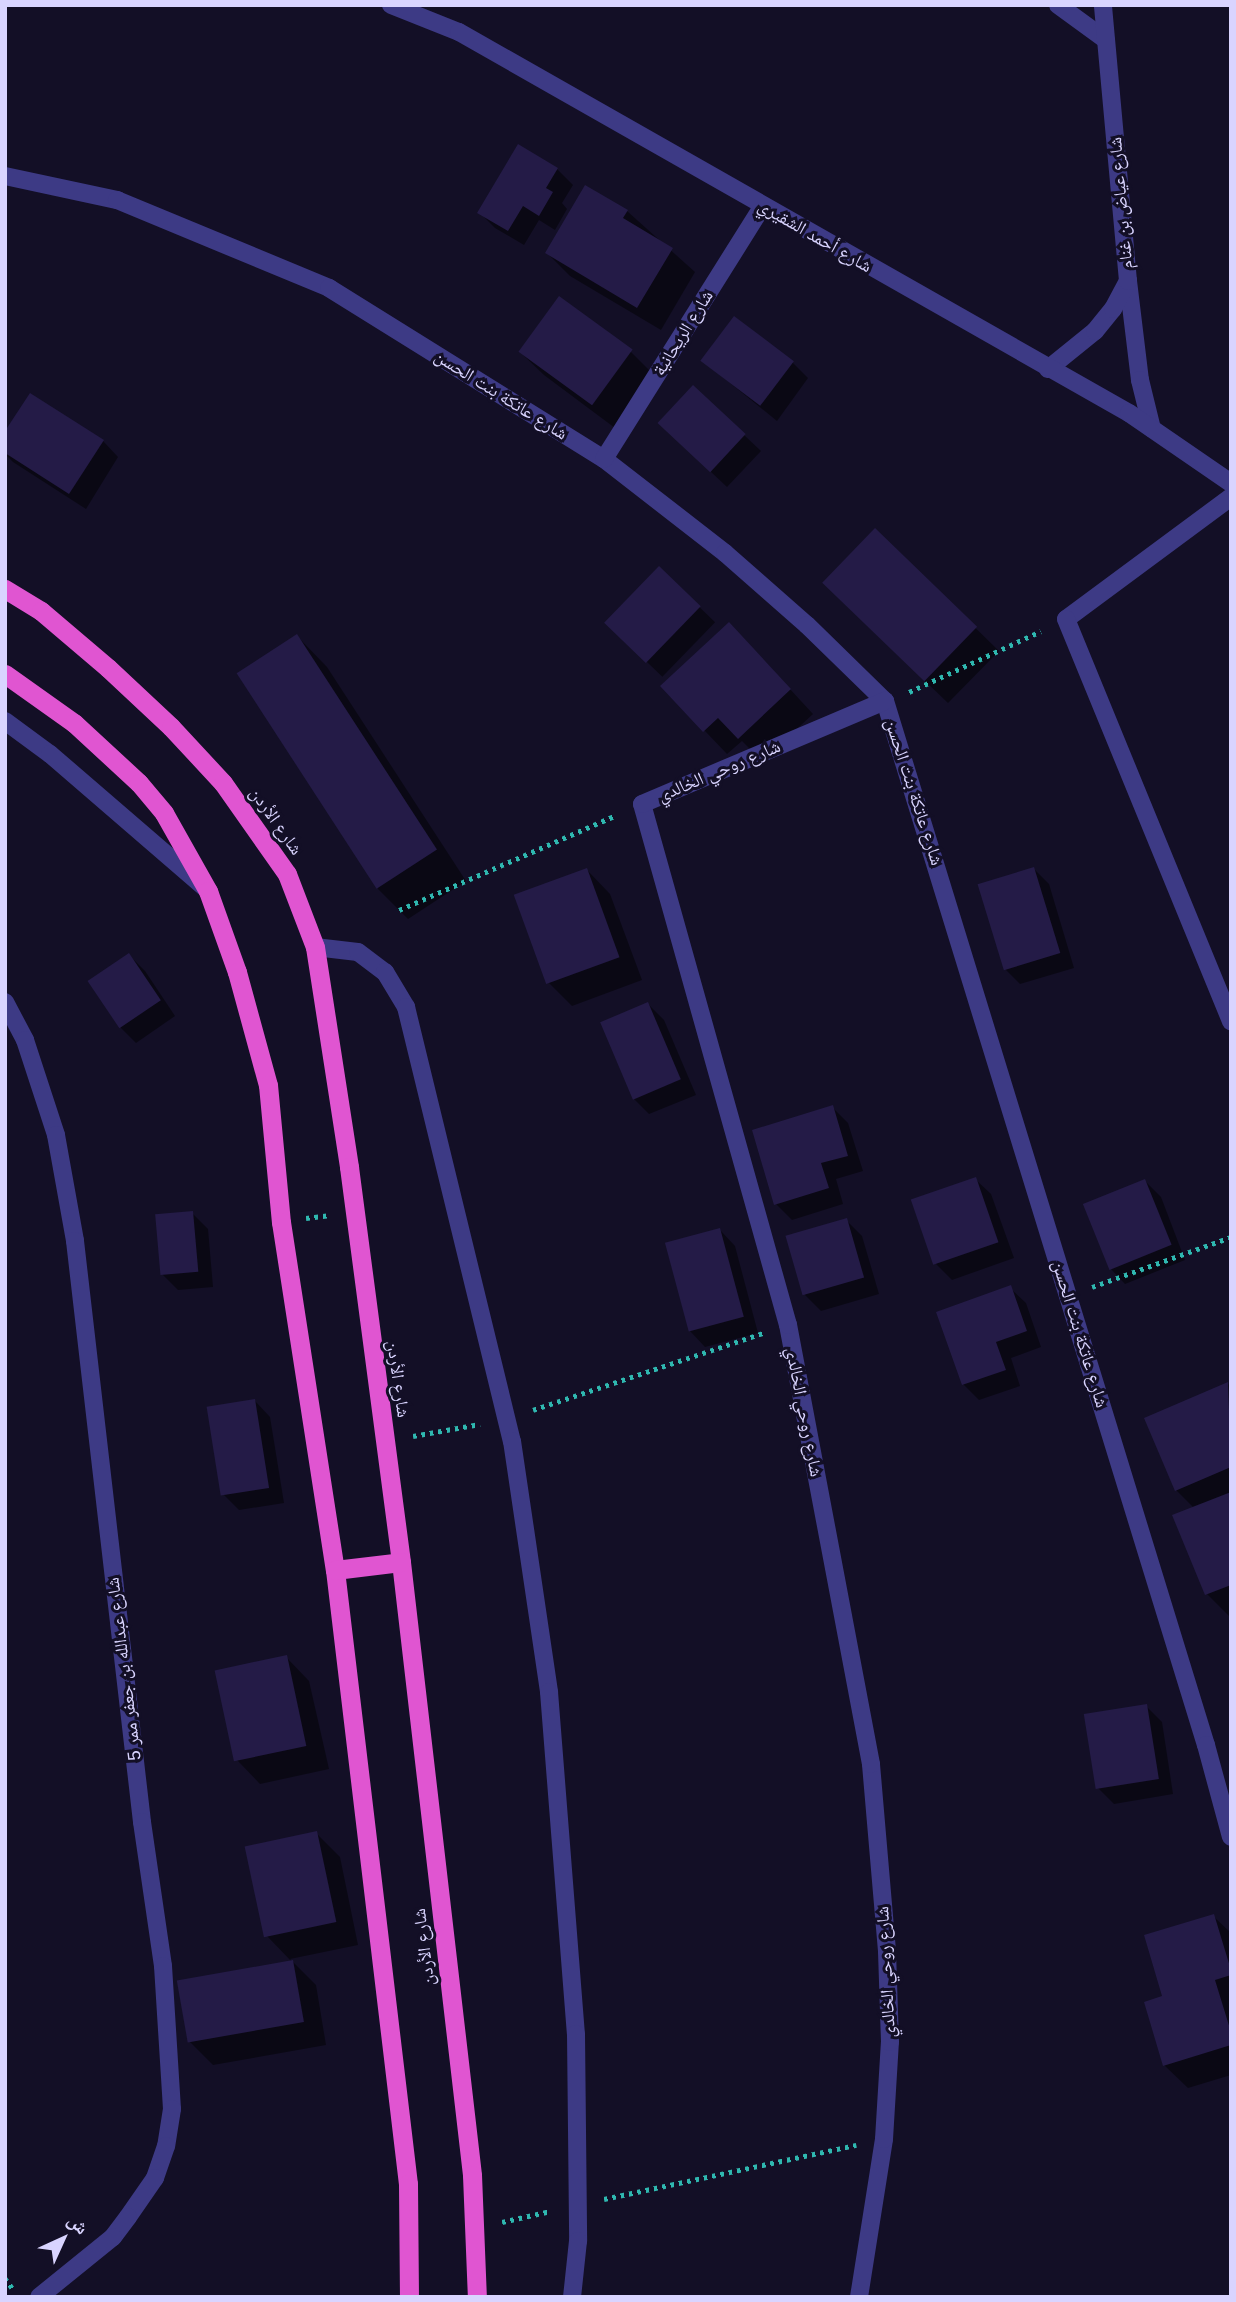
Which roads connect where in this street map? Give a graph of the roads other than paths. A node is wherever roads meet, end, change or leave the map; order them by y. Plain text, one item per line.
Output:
1 (391, 5) edge
2 (1059, 5) edge
3 (1103, 5) edge
4 (1106, 40) junction
5 (5, 176) edge
6 (763, 206) junction
7 (1128, 281) junction
8 (1048, 369) junction
9 (1152, 429) junction
10 (604, 460) junction
11 (1231, 483) edge
12 (1231, 497) edge
13 (5, 589) edge
14 (5, 674) edge
15 (885, 701) junction
16 (5, 721) edge
17 (208, 891) junction
18 (316, 947) junction
19 (5, 1002) edge
20 (1231, 1021) edge
21 (401, 1562) junction
22 (335, 1570) junction
23 (1231, 1837) edge
24 (39, 2297) edge
25 (409, 2297) edge
26 (477, 2297) edge
27 (572, 2297) edge
28 (859, 2297) edge

1 - 6 street, شارع أحمد الشقيري
2 - 4 street
3 - 4 street, شارع عياض بن غنام
4 - 7 street, شارع عياض بن غنام
5 - 10 street, شارع عاتكة بنت الحسن
6 - 8 street, شارع أحمد الشقيري
6 - 10 street, شارع الريحانية
7 - 8 street, شارع عياض بن غنام
7 - 9 street
8 - 9 street, شارع أحمد الشقيري
9 - 11 street, شارع أحمد الشقيري
10 - 15 street, شارع عاتكة بنت الحسن
12 - 20 street
13 - 18 highway, شارع الأردن
14 - 17 highway
15 - 23 street, شارع عاتكة بنت الحسن
15 - 28 street, شارع روحي الخالدي
16 - 17 street
17 - 22 highway
18 - 21 highway, شارع الأردن
18 - 27 street
19 - 24 street, شارع عبدالله بن جعفر ممر 5
21 - 22 highway
21 - 26 highway, شارع الأردن
22 - 25 highway

